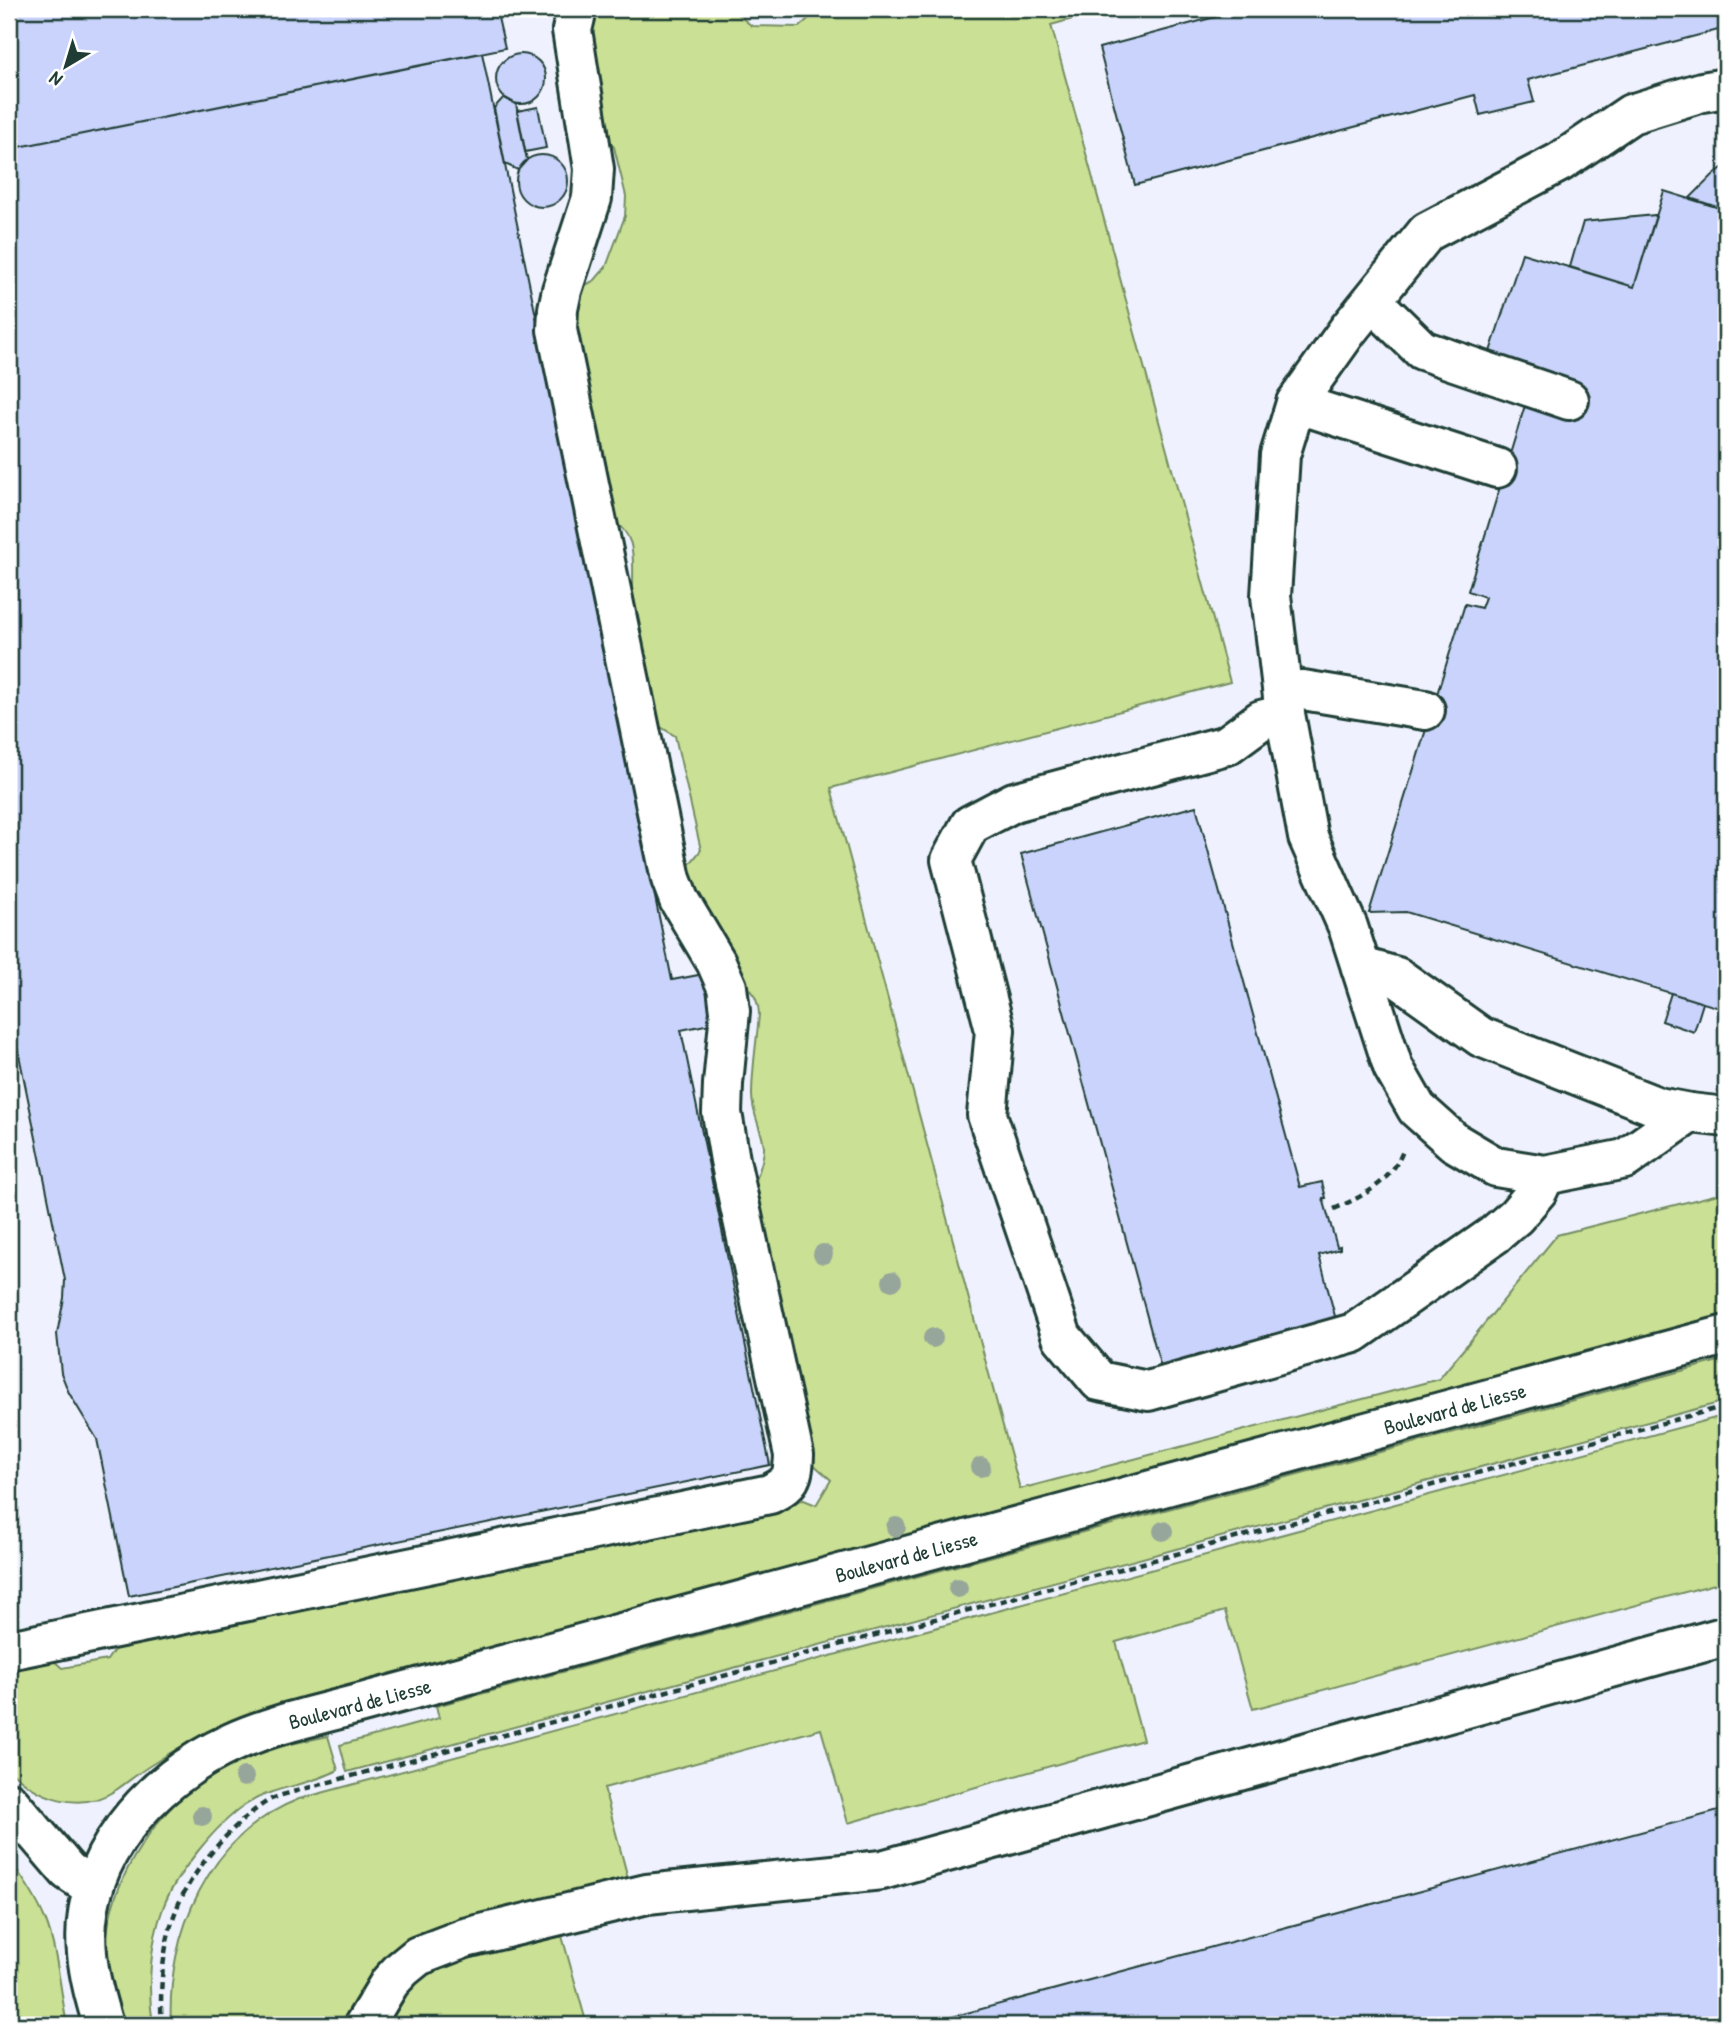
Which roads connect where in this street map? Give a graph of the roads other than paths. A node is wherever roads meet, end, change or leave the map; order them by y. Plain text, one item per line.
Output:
1 (577, 9) edge
2 (1726, 88) edge
3 (1372, 301) junction
4 (1569, 400) dead end
5 (1296, 403) junction
6 (1497, 468) dead end
7 (1284, 703) junction
8 (1425, 710) dead end
9 (1361, 967) junction
10 (1708, 1115) edge
11 (1545, 1175) junction
12 (1726, 1335) edge
13 (1726, 1636) edge
14 (9, 1650) edge
15 (9, 1802) edge
16 (92, 1887) junction
17 (103, 2025) edge
18 (364, 2025) edge

1 - 14 street
2 - 3 street
3 - 4 street
3 - 5 street
5 - 6 street
5 - 7 street
7 - 8 street
7 - 9 street
7 - 11 street
9 - 10 street
9 - 11 street
10 - 11 street
12 - 16 street, Boulevard de Liesse
13 - 18 street
15 - 16 street
16 - 17 street, Boulevard de Liesse

